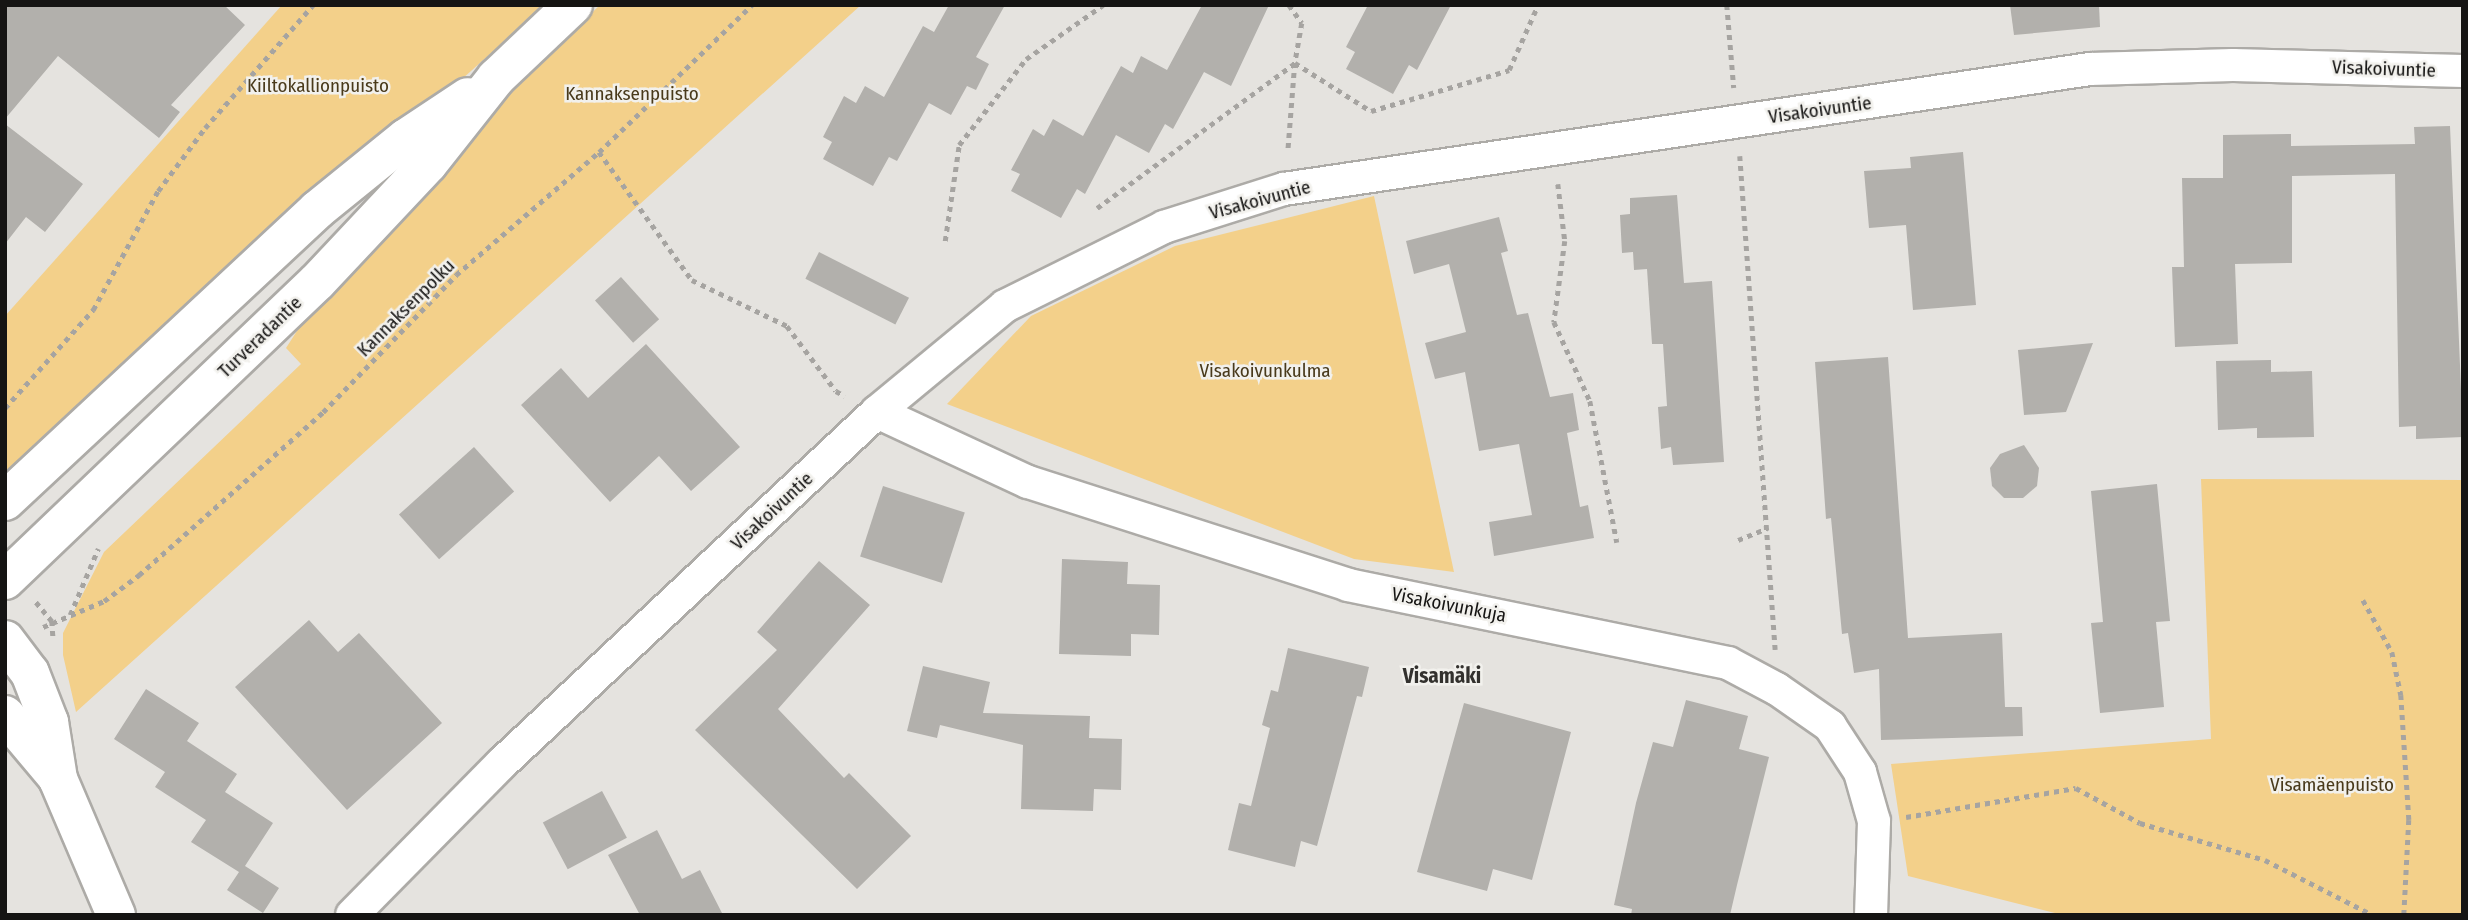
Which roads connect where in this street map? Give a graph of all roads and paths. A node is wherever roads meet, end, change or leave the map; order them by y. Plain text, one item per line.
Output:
1 (313, 5) edge
2 (573, 5) edge
3 (752, 5) edge
4 (1103, 5) edge
5 (1289, 5) edge
6 (1538, 5) edge
7 (1727, 5) edge
8 (1295, 63) junction
9 (2463, 71) edge
10 (496, 78) junction
11 (1737, 122) junction
12 (1553, 149) junction
13 (599, 152) junction
14 (1284, 189) junction
15 (1097, 208) dead end
16 (944, 241) dead end
17 (5, 408) edge
18 (877, 412) junction
19 (5, 501) edge
20 (1768, 528) junction
21 (1738, 540) dead end
22 (105, 541) dead end
23 (1616, 542) dead end
24 (5, 580) edge
25 (2363, 600) dead end
26 (5, 640) edge
27 (1777, 689) junction
28 (5, 715) edge
29 (58, 779) junction
30 (1874, 821) junction
31 (116, 915) edge
32 (352, 915) edge
33 (1871, 915) edge
34 (2373, 915) edge
35 (2404, 915) edge

1 - 17 path
2 - 10 main road, Turveradantie
3 - 13 path, Kannaksenpolku
4 - 16 path
5 - 8 path
6 - 8 path
7 - 11 path
8 - 14 path
8 - 15 path
9 - 11 street, Visakoivuntie
10 - 19 main road, Turveradantie
10 - 24 main road, Turveradantie
11 - 12 street, Visakoivuntie
11 - 20 path
12 - 14 street, Visakoivuntie
12 - 23 path
13 - 18 path
13 - 22 path, Kannaksenpolku
14 - 18 street, Visakoivuntie
18 - 27 street, Visakoivunkuja
18 - 32 street, Visakoivuntie
20 - 21 path
20 - 27 path
25 - 35 path
26 - 29 main road
27 - 30 street, Visakoivunkuja
28 - 29 main road
29 - 31 main road
30 - 33 street, Visakoivunkuja
30 - 34 path

